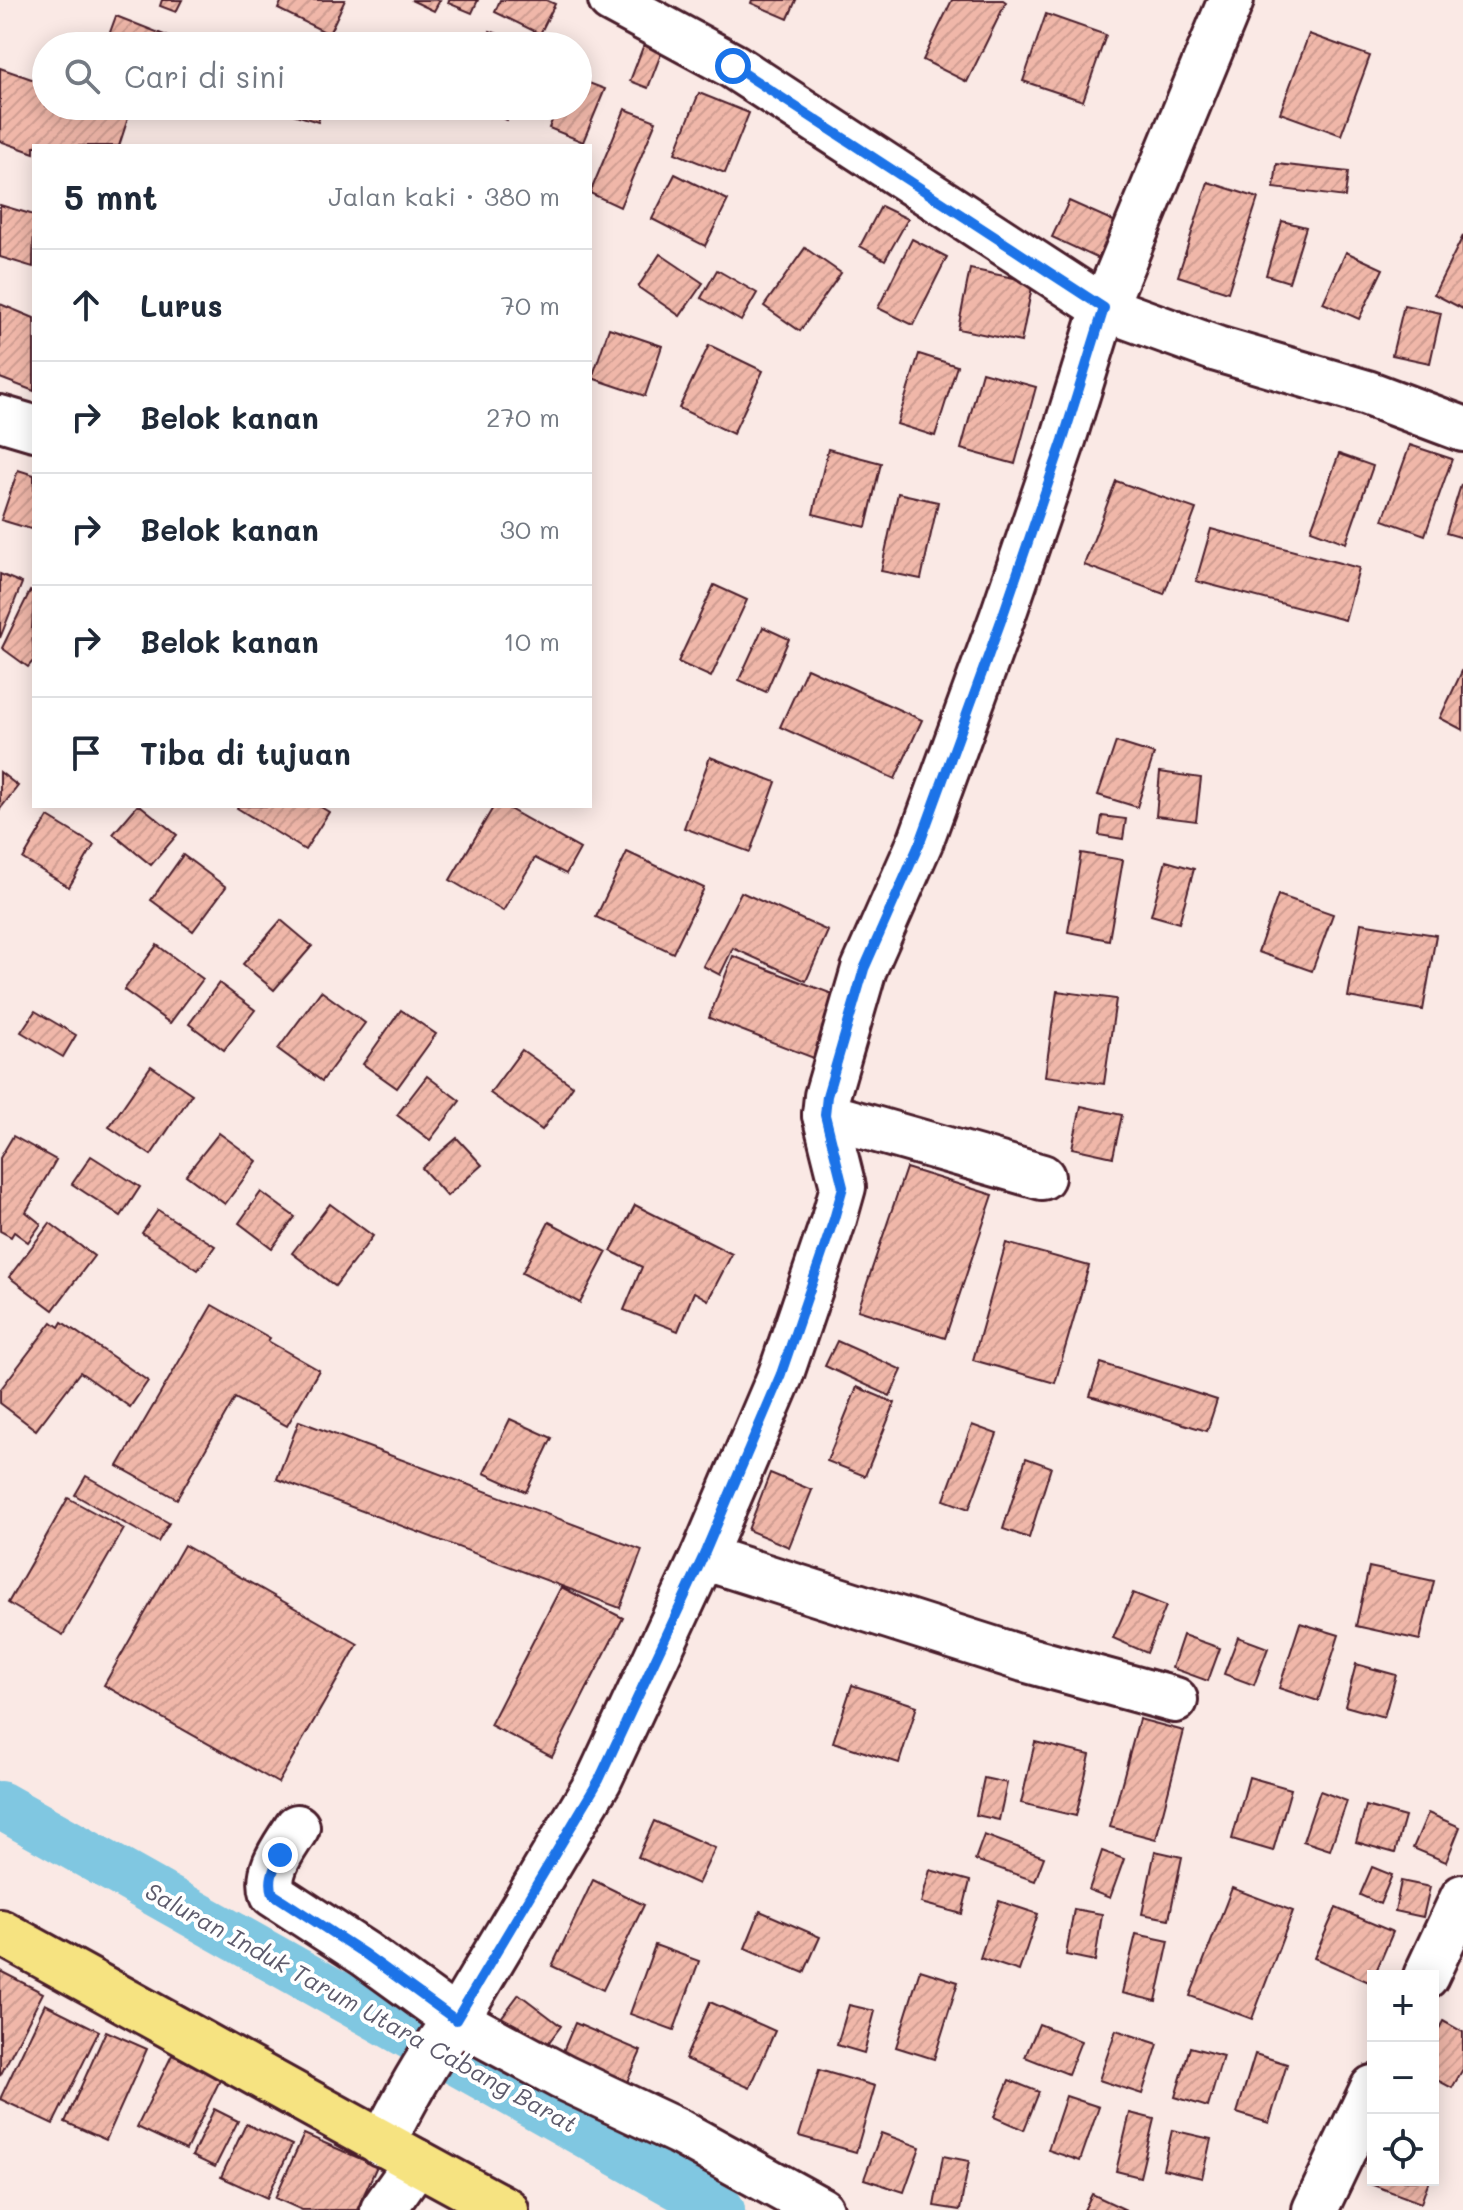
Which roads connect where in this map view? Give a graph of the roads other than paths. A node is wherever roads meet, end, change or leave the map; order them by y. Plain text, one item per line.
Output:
1 (611, 0) edge
2 (1231, 0) edge
3 (1104, 308) junction
4 (0, 418) edge
5 (32, 427) edge
6 (1463, 429) edge
7 (825, 1115) junction
8 (1042, 1177) dead end
9 (703, 1557) junction
10 (1175, 1700) dead end
11 (297, 1827) dead end
12 (1463, 1897) edge
13 (0, 1932) edge
14 (1429, 1970) edge
15 (449, 2029) junction
16 (1367, 2101) edge
17 (400, 2153) junction
18 (383, 2210) edge
19 (506, 2210) edge
20 (821, 2210) edge
21 (1315, 2210) edge

1 - 3 street
2 - 3 street
3 - 6 street
3 - 7 street
4 - 5 street
7 - 8 street
7 - 9 street
9 - 10 street
9 - 15 street
11 - 15 street
12 - 14 street
13 - 17 main road
15 - 17 street
15 - 20 street
16 - 21 street
17 - 18 street
17 - 19 main road

